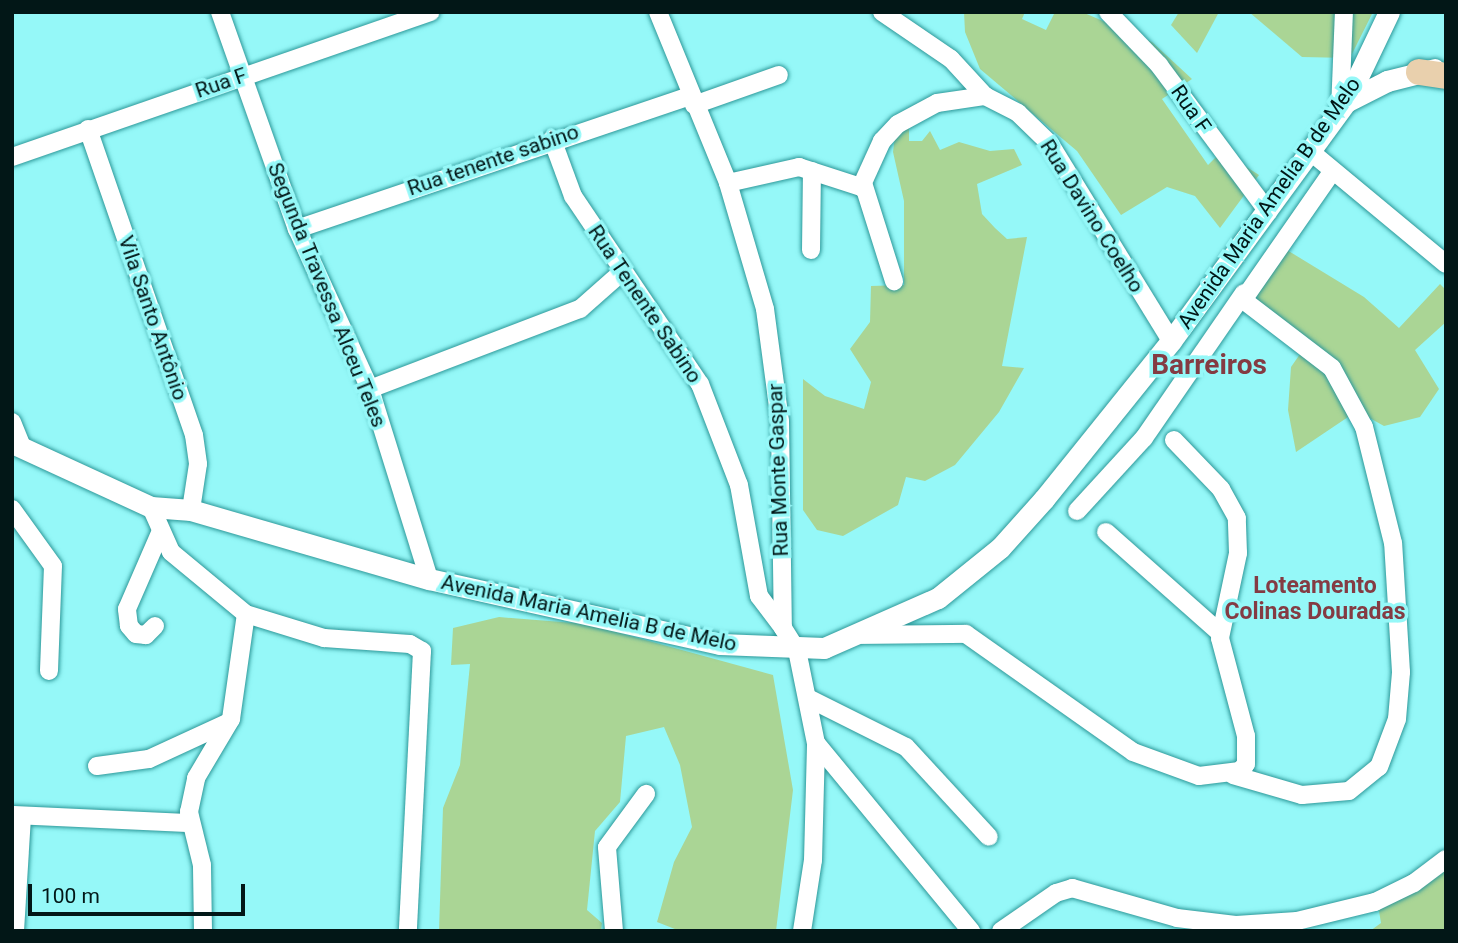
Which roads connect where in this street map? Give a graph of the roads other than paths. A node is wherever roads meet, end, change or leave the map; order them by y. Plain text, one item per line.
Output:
1 (219, 12) edge
2 (431, 12) edge
3 (658, 12) edge
4 (882, 12) edge
5 (1108, 12) edge
6 (1389, 12) edge
7 (1341, 14) edge
8 (1446, 66) edge
9 (1419, 72) junction
10 (779, 75) dead end
11 (241, 76) junction
12 (1446, 76) edge
13 (992, 99) junction
14 (692, 101) junction
15 (1343, 106) junction
16 (88, 129) junction
17 (552, 139) junction
18 (1311, 152) junction
19 (12, 157) edge
20 (811, 171) junction
21 (1332, 172) junction
22 (728, 183) junction
23 (864, 186) junction
24 (1268, 212) junction
25 (298, 229) junction
26 (811, 250) dead end
27 (1446, 264) edge
28 (622, 272) junction
29 (894, 281) dead end
30 (1244, 293) junction
31 (1171, 341) junction
32 (370, 389) junction
33 (12, 422) edge
34 (1174, 440) dead end
35 (17, 445) edge
36 (151, 507) junction
37 (12, 509) edge
38 (191, 510) junction
39 (1077, 511) dead end
40 (1105, 532) dead end
41 (160, 533) junction
42 (429, 579) junction
43 (246, 614) junction
44 (155, 625) dead end
45 (783, 628) junction
46 (1220, 633) junction
47 (862, 635) junction
48 (797, 650) junction
49 (49, 671) dead end
50 (810, 699) junction
51 (229, 722) junction
52 (816, 743) junction
53 (97, 766) dead end
54 (1233, 775) junction
55 (646, 794) dead end
56 (17, 815) edge
57 (189, 824) junction
58 (989, 837) dead end
59 (1446, 859) edge
60 (15, 931) edge
61 (203, 931) edge
62 (408, 931) edge
63 (614, 931) edge
64 (802, 931) edge
65 (971, 931) edge
66 (1001, 931) edge

1 - 11 street, Segunda Travessa Alceu Teles
2 - 11 street, Rua F
3 - 14 street, Rua Monte Gaspar
4 - 13 street, Rua Davino Coelho
5 - 24 street, Rua F
6 - 15 street, Avenida Maria Amelia B de Melo
7 - 15 street
8 - 9 street
9 - 12 main road
9 - 15 street
10 - 14 street, Rua tenente sabino
11 - 16 street, Rua F
11 - 25 street, Segunda Travessa Alceu Teles
13 - 23 street
13 - 31 street, Rua Davino Coelho
14 - 17 street, Rua tenente sabino
14 - 22 street, Rua Monte Gaspar
15 - 18 street, Avenida Maria Amelia B de Melo
16 - 19 street, Rua F
16 - 38 street, Vila Santo Antônio
17 - 25 street, Rua tenente sabino
17 - 28 street, Rua Tenente Sabino
18 - 21 street
18 - 24 street, Avenida Maria Amelia B de Melo
20 - 22 street
20 - 23 street
20 - 26 street
21 - 27 street
21 - 30 street
22 - 45 street, Rua Monte Gaspar
23 - 29 street
24 - 31 street, Avenida Maria Amelia B de Melo
25 - 32 street, Segunda Travessa Alceu Teles
28 - 32 street
28 - 45 street, Rua Tenente Sabino
30 - 39 street
30 - 54 street
31 - 47 street, Avenida Maria Amelia B de Melo
32 - 42 street, Segunda Travessa Alceu Teles
33 - 35 street
34 - 46 street
35 - 36 street, Avenida Maria Amelia B de Melo
36 - 38 street, Avenida Maria Amelia B de Melo
36 - 41 street
37 - 49 street
38 - 42 street, Avenida Maria Amelia B de Melo
40 - 46 street
41 - 43 street
41 - 44 street
42 - 48 street, Avenida Maria Amelia B de Melo
43 - 51 street
43 - 62 street
45 - 48 street
46 - 54 street
47 - 48 street, Avenida Maria Amelia B de Melo
47 - 54 street
48 - 50 street
50 - 52 street
50 - 58 street
51 - 53 street
51 - 57 street
52 - 64 street
52 - 65 street
55 - 63 street
56 - 57 street
56 - 60 street
57 - 61 street
59 - 66 street

